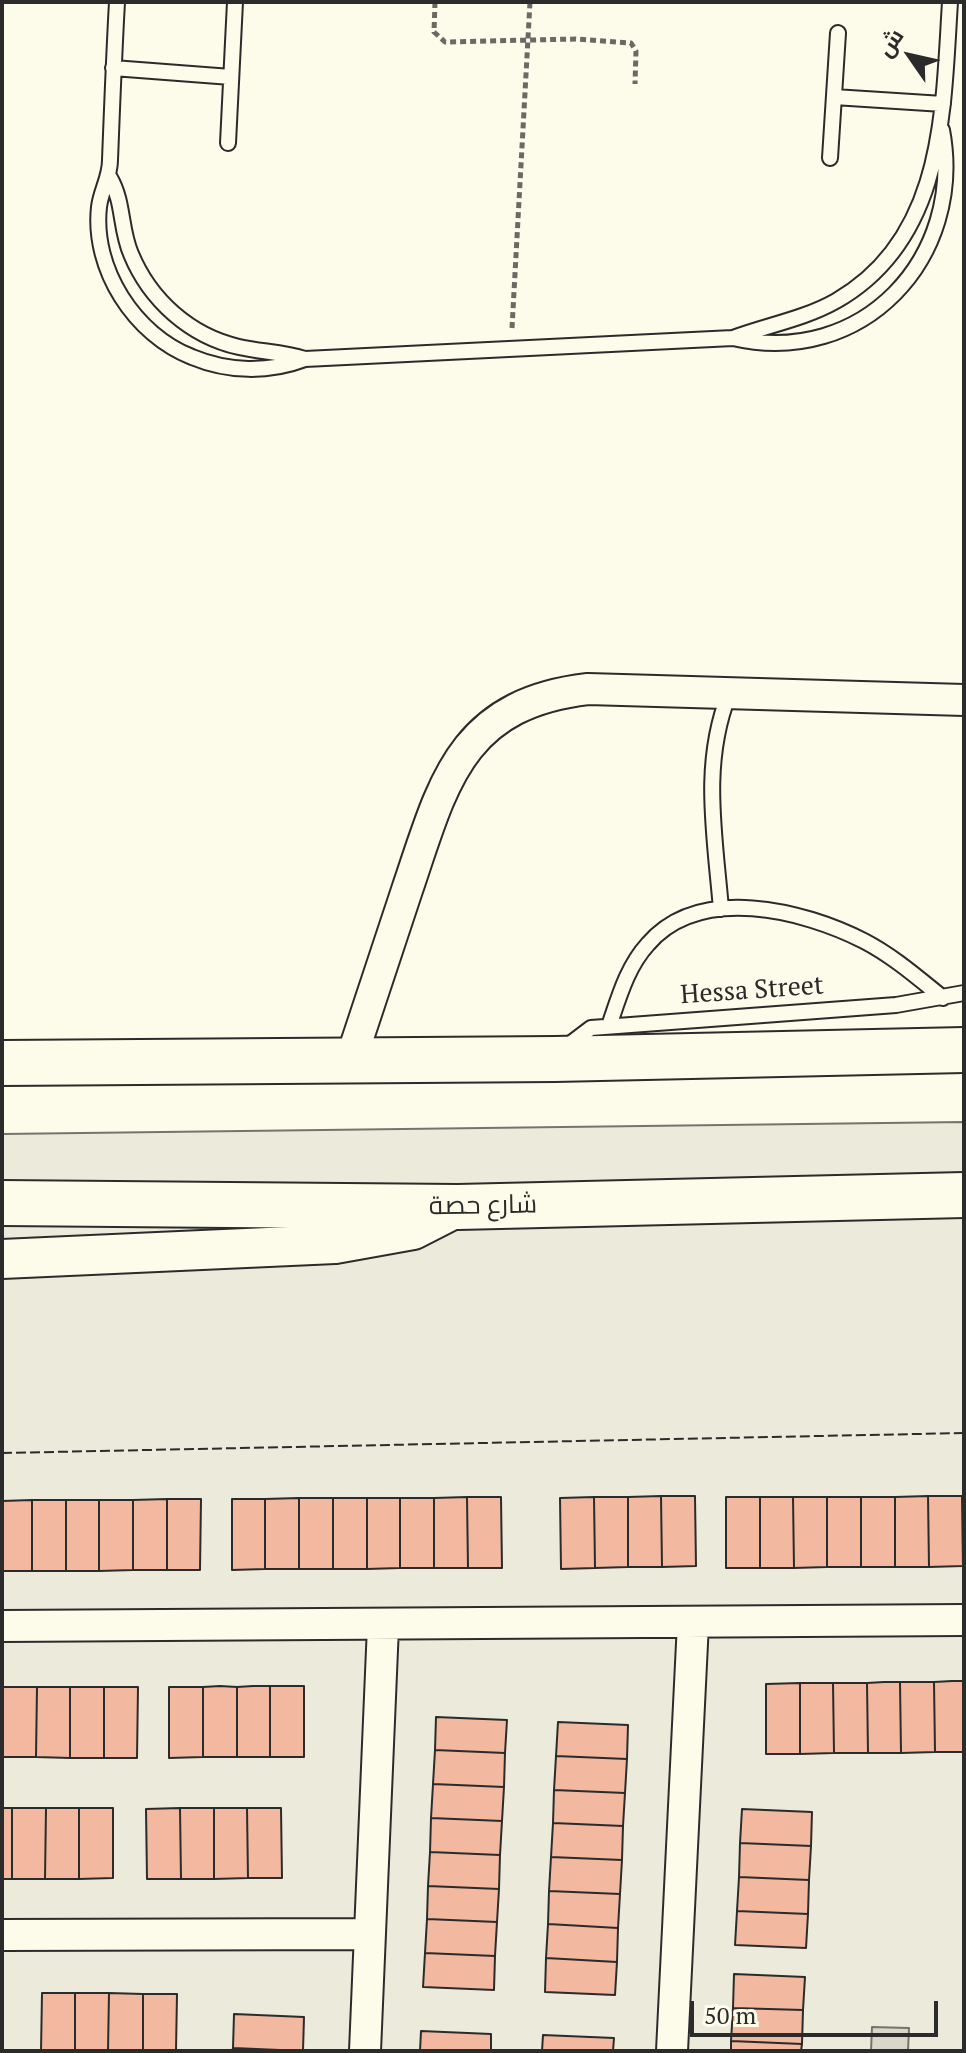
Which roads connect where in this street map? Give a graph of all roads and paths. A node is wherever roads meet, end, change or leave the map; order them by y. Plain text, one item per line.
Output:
1 (117, 2) edge
2 (235, 2) edge
3 (435, 2) edge
4 (530, 2) edge
5 (950, 2) edge
6 (838, 33) dead end
7 (528, 39) junction
8 (113, 68) junction
9 (231, 77) junction
10 (635, 84) dead end
11 (834, 97) junction
12 (943, 104) junction
13 (942, 130) junction
14 (228, 143) dead end
15 (830, 158) dead end
16 (110, 178) junction
17 (733, 338) junction
18 (511, 349) junction
19 (305, 359) junction
20 (729, 694) junction
21 (964, 700) edge
22 (721, 909) junction
23 (964, 993) edge
24 (943, 998) junction
25 (609, 1026) junction
26 (964, 1050) edge
27 (351, 1059) junction
28 (555, 1059) junction
29 (2, 1063) edge
30 (964, 1195) edge
31 (2, 1203) edge
32 (458, 1207) junction
33 (2, 1259) edge
34 (964, 1620) edge
35 (693, 1623) junction
36 (2, 1626) edge
37 (383, 1626) junction
38 (370, 1934) junction
39 (2, 1935) edge
40 (365, 2051) edge
41 (672, 2051) edge

1 - 8 lane
2 - 9 lane
3 - 7 path
4 - 7 path
5 - 12 lane
6 - 11 lane
7 - 10 path
7 - 18 path
8 - 9 lane
8 - 16 lane
9 - 14 lane
11 - 12 lane
11 - 15 lane
12 - 13 lane
13 - 17 lane
13 - 17 lane
16 - 19 lane
16 - 19 lane
17 - 18 lane
18 - 19 lane
20 - 21 street
20 - 22 lane
20 - 27 street
22 - 24 lane
22 - 25 lane
23 - 24 lane, Hessa Street
24 - 25 lane, Hessa Street
25 - 28 lane, Hessa Street
26 - 28 main road
27 - 28 main road
27 - 29 main road
30 - 32 main road, شارع حصة
31 - 32 main road, شارع حصة
32 - 33 street
34 - 35 street
35 - 37 street
35 - 41 street
36 - 37 street
37 - 38 street
38 - 39 street
38 - 40 street

